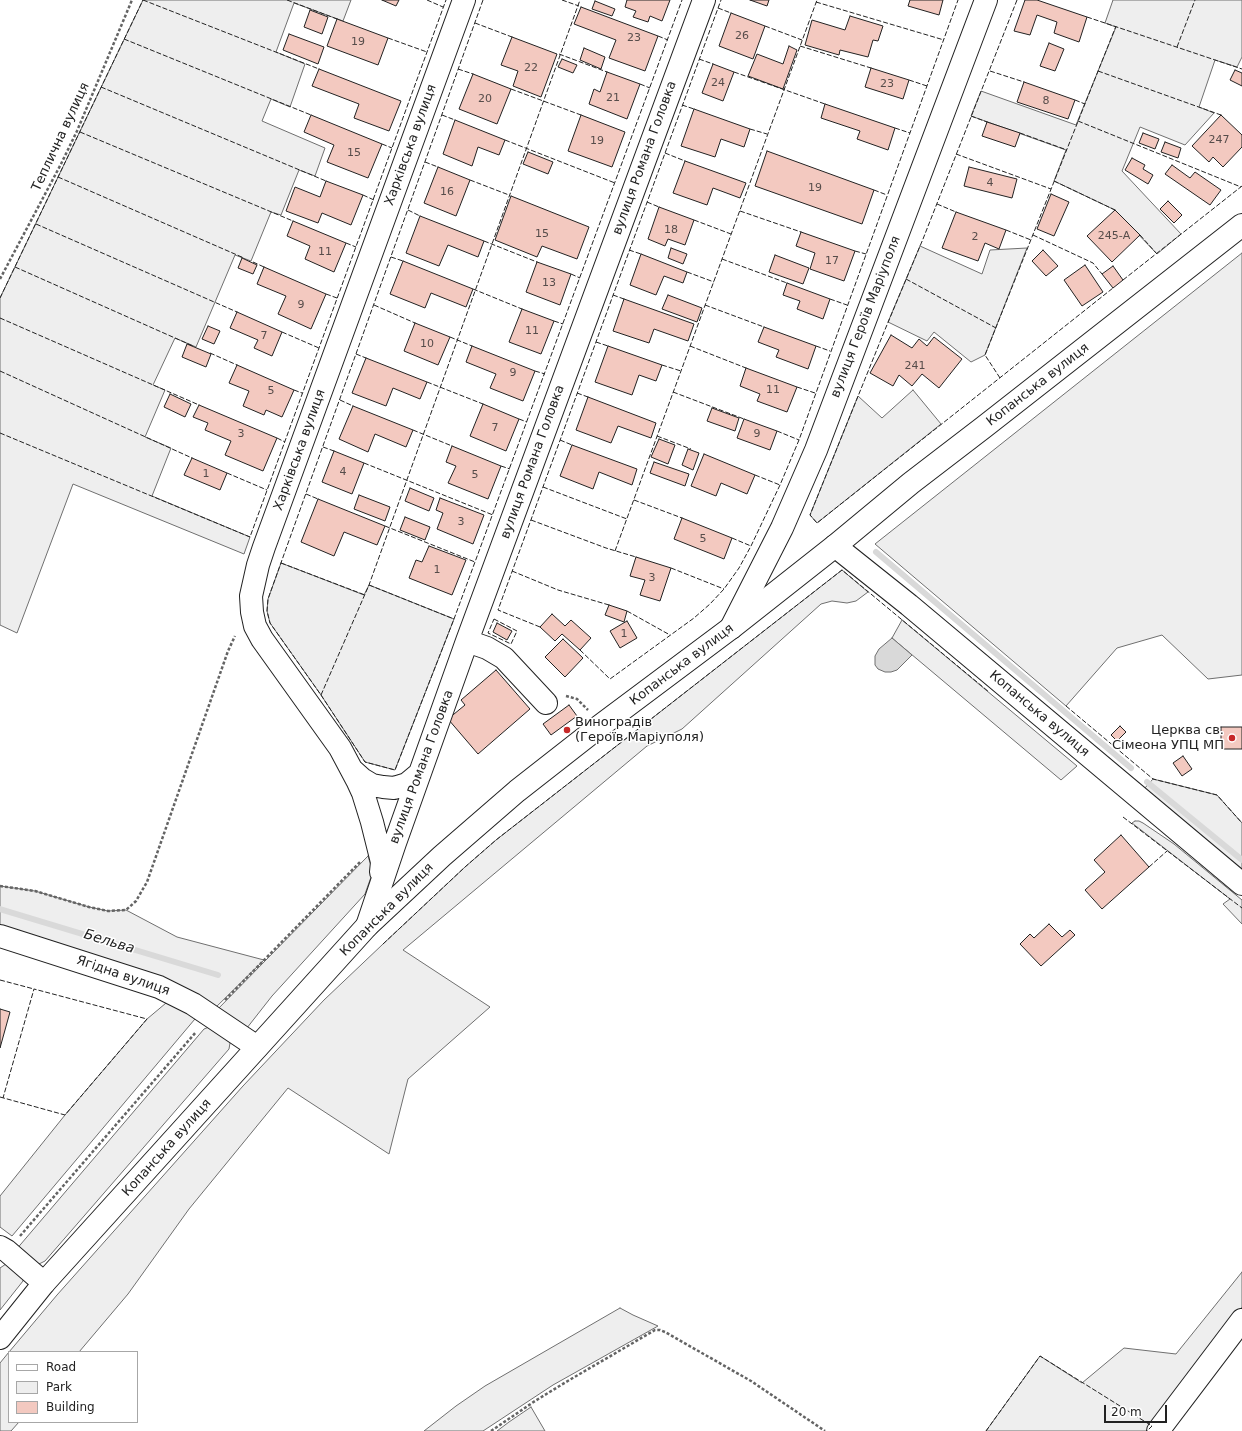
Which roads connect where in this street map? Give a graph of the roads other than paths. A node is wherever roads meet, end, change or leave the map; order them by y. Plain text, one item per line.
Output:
1 (464, 0) edge
2 (704, 0) edge
3 (986, 0) edge
4 (1242, 225) edge
5 (835, 546) junction
6 (731, 628) junction
7 (467, 641) junction
8 (546, 703) road end
9 (351, 769) junction
10 (419, 774) junction
11 (1242, 884) edge
12 (381, 885) junction
13 (367, 926) junction
14 (0, 936) edge
15 (257, 1047) junction
16 (3, 1249) edge
17 (44, 1283) junction
18 (1242, 1320) edge
19 (0, 1338) edge
20 (1158, 1431) edge

1 - 9 main road, Харківська вулиця
2 - 7 main road, вулиця Романа Головка
3 - 6 main road, вулиця Героїв Маріуполя
4 - 5 main road, Копанська вулиця
5 - 6 main road, Копанська вулиця
5 - 11 main road, Копанська вулиця
6 - 13 main road, Копанська вулиця
7 - 8 main road
7 - 10 main road, вулиця Романа Головка
9 - 10 main road
9 - 12 main road, Харківська вулиця
10 - 12 main road, вулиця Романа Головка
12 - 13 main road, вулиця Романа Головка
13 - 15 main road, Копанська вулиця
14 - 15 main road, Ягідна вулиця
15 - 17 main road, Копанська вулиця
16 - 17 main road
17 - 19 main road, Копанська вулиця
18 - 20 main road

